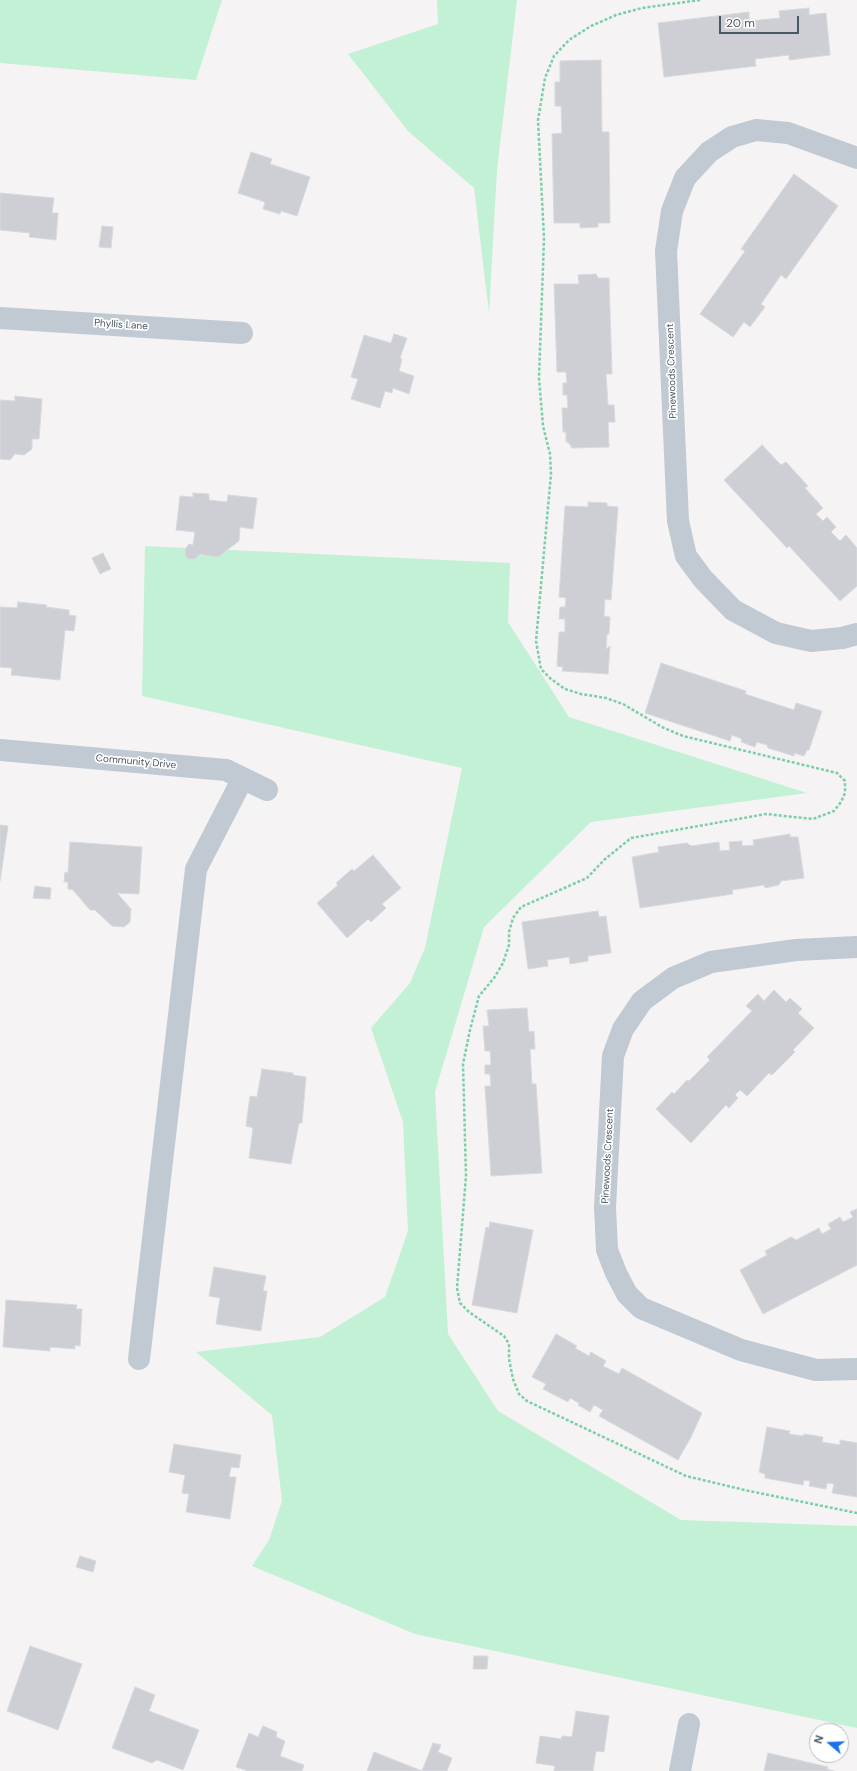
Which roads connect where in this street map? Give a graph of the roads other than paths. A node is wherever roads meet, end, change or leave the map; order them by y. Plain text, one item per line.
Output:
1 (857, 158) edge
2 (0, 318) edge
3 (242, 333) dead end
4 (857, 634) edge
5 (0, 750) edge
6 (243, 778) junction
7 (267, 790) dead end
8 (857, 947) edge
9 (139, 1359) dead end
10 (857, 1369) edge
11 (689, 1724) dead end
12 (680, 1771) edge

1 - 4 street, Pinewoods Crescent
2 - 3 street, Phyllis Lane
5 - 6 street, Community Drive
6 - 7 street, Community Drive
6 - 9 street
8 - 10 street, Pinewoods Crescent
11 - 12 street

